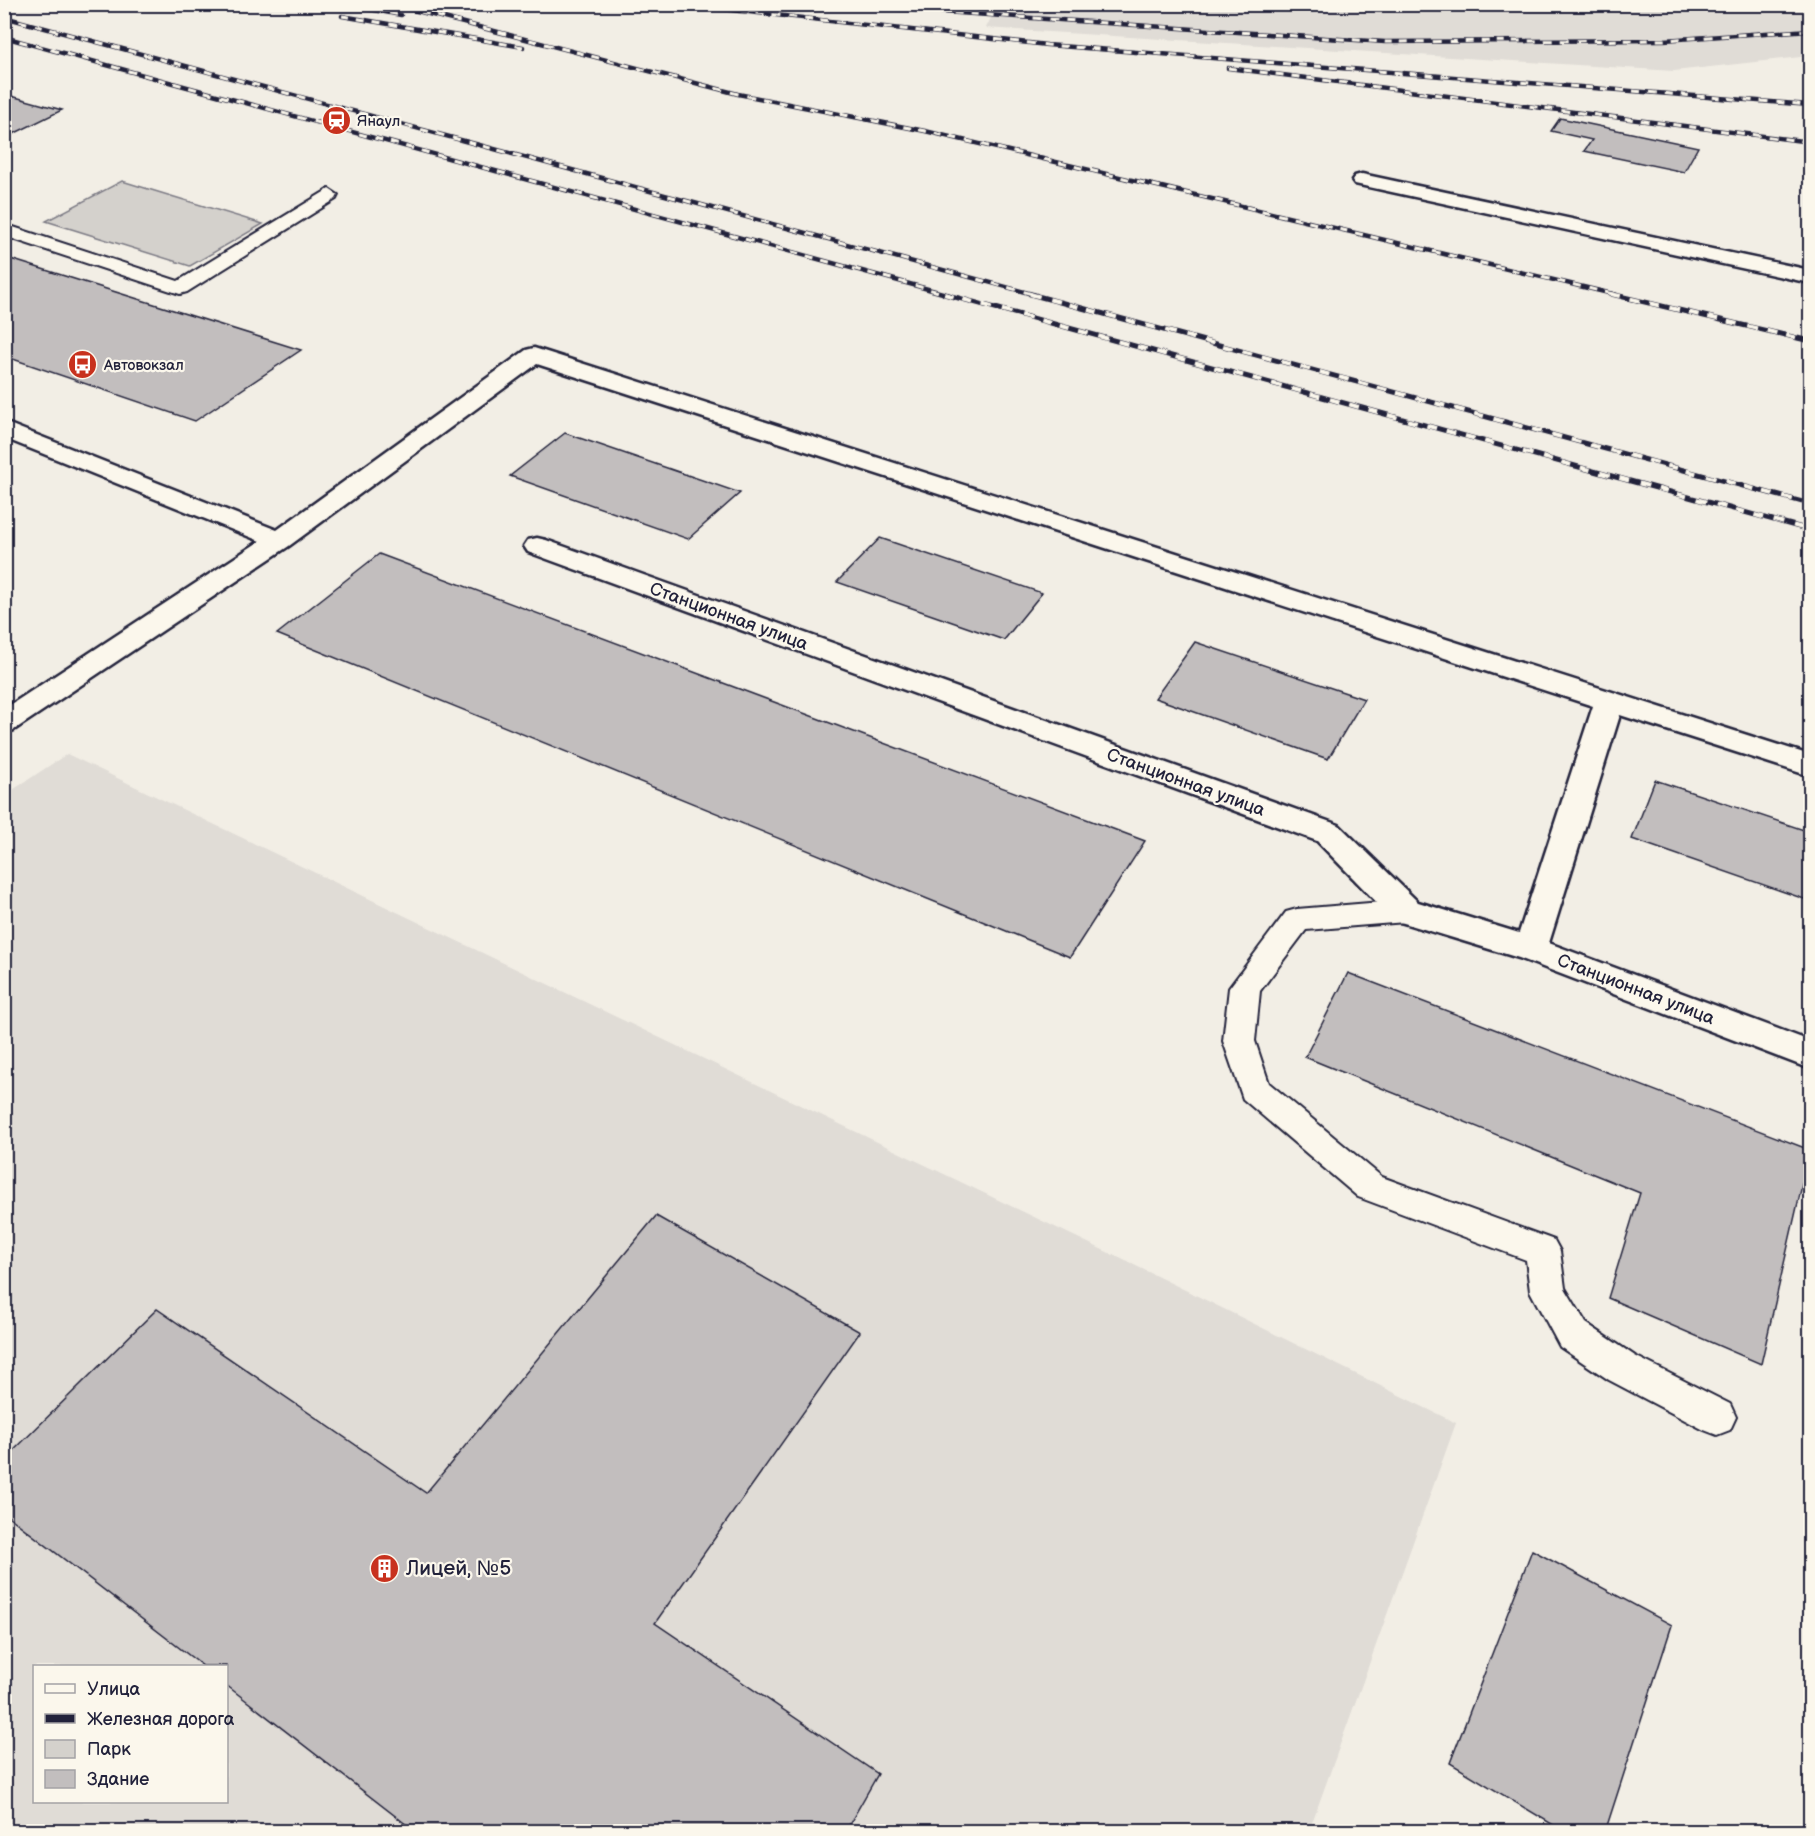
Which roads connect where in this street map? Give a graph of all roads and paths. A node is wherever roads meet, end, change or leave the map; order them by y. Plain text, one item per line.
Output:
1 (1362, 180) dead end
2 (329, 195) dead end
3 (4, 230) edge
4 (1810, 277) edge
5 (4, 429) edge
6 (280, 540) junction
7 (537, 546) dead end
8 (1609, 702) junction
9 (4, 723) edge
10 (1810, 766) edge
11 (1406, 911) junction
12 (1530, 949) junction
13 (1810, 1055) edge
14 (1718, 1417) dead end

1 - 4 street
2 - 3 lane
5 - 6 street
6 - 8 street
6 - 9 street
7 - 11 street, Станционная улица
8 - 10 street
8 - 12 street
11 - 12 street, Станционная улица
11 - 14 lane
12 - 13 street, Станционная улица

